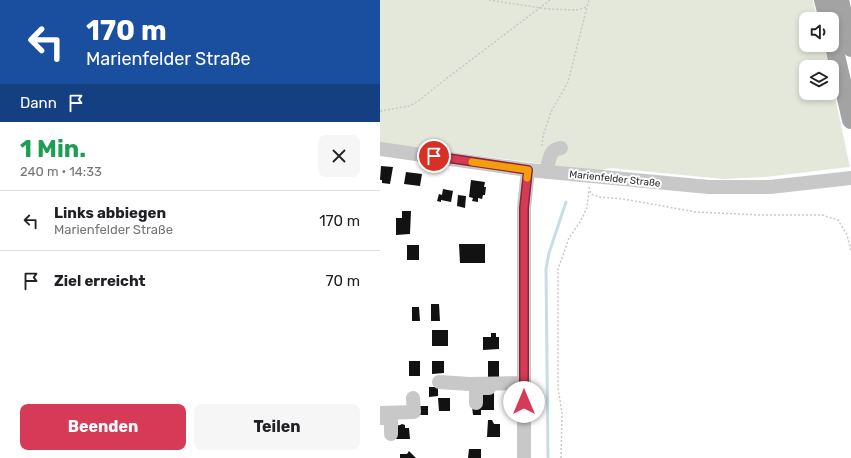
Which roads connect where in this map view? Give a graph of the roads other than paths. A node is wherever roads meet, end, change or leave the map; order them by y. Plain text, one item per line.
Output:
1 (823, 0) edge
2 (840, 0) edge
3 (826, 12) edge
4 (851, 48) edge
5 (835, 52) edge
6 (851, 120) edge
7 (561, 148) dead end
8 (380, 149) edge
9 (528, 170) junction
10 (547, 171) junction
11 (851, 178) edge
12 (439, 382) dead end
13 (524, 385) junction
14 (414, 398) dead end
15 (476, 403) dead end
16 (380, 413) edge
17 (380, 418) edge
18 (391, 434) dead end
19 (524, 458) edge

1 - 3 main road
2 - 4 main road
5 - 6 main road
7 - 10 street
8 - 9 street, Marienfelder Straße
9 - 10 street, Marienfelder Straße
9 - 13 street
10 - 11 street, Marienfelder Straße
12 - 13 street
13 - 15 street
13 - 19 street
14 - 16 street
17 - 18 street

